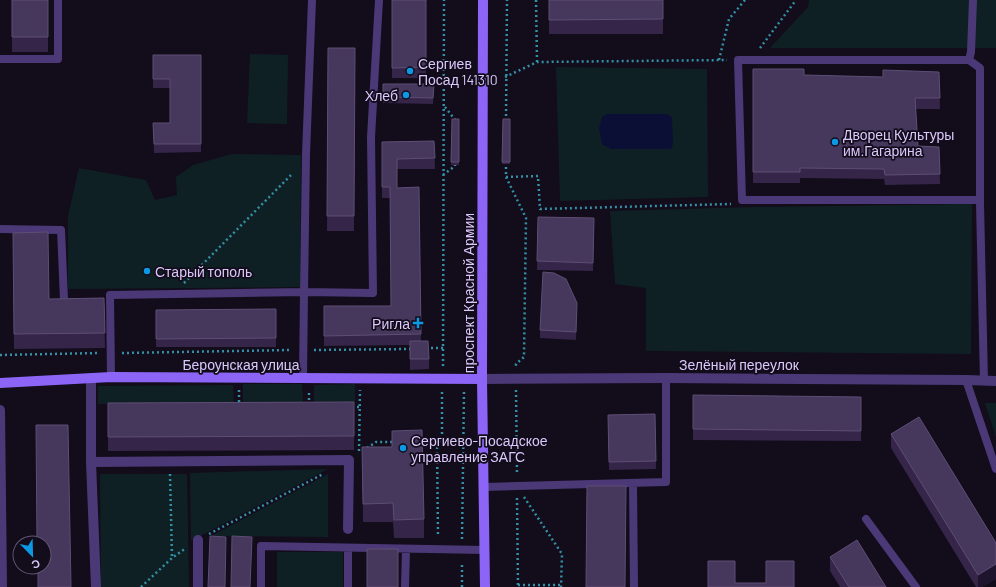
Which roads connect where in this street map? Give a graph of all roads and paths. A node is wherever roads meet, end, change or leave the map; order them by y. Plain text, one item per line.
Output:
1 (58, 0) edge
2 (312, 0) edge
3 (379, 0) edge
4 (444, 0) edge
5 (483, 0) edge
6 (507, 0) edge
7 (536, 0) edge
8 (744, 0) edge
9 (796, 0) edge
10 (973, 0) edge
11 (756, 53) dead end
12 (0, 59) edge
13 (719, 60) dead end
14 (969, 60) junction
15 (537, 62) dead end
16 (445, 107) junction
17 (455, 128) edge
18 (506, 128) edge
19 (506, 156) edge
20 (455, 159) edge
21 (306, 160) junction
22 (443, 176) junction
23 (980, 200) junction
24 (0, 229) edge
25 (304, 292) junction
26 (172, 294) junction
27 (64, 300) edge
28 (419, 348) edge
29 (443, 348) junction
30 (412, 349) edge
31 (304, 350) junction
32 (111, 353) junction
33 (0, 355) edge
34 (111, 377) junction
35 (91, 378) junction
36 (238, 378) junction
37 (303, 378) junction
38 (360, 378) junction
39 (442, 378) junction
40 (464, 378) junction
41 (666, 378) junction
42 (482, 379) junction
43 (516, 379) junction
44 (966, 380) junction
45 (984, 381) junction
46 (996, 381) edge
47 (0, 383) edge
48 (346, 407) edge
49 (360, 407) junction
50 (239, 408) edge
51 (0, 410) edge
52 (399, 442) edge
53 (414, 442) edge
54 (437, 442) junction
55 (91, 462) junction
56 (170, 462) junction
57 (996, 469) edge
58 (328, 471) dead end
59 (633, 483) junction
60 (517, 486) junction
61 (484, 487) junction
62 (866, 519) dead end
63 (348, 529) dead end
64 (198, 540) junction
65 (348, 548) junction
66 (406, 549) junction
67 (438, 549) junction
68 (462, 550) junction
69 (485, 550) junction
70 (172, 558) junction
71 (518, 586) edge
72 (561, 586) edge
73 (2, 587) edge
74 (96, 587) edge
75 (141, 587) edge
76 (198, 587) edge
77 (260, 587) edge
78 (348, 587) edge
79 (405, 587) edge
80 (462, 587) edge
81 (485, 587) edge
82 (634, 587) edge
83 (916, 587) edge

1 - 12 lane
2 - 21 lane
3 - 25 lane
4 - 16 path
5 - 42 main road, проспект Красной Армии
6 - 18 path
7 - 15 path
8 - 13 path
9 - 11 path
10 - 14 lane
14 - 23 lane
14 - 23 lane
16 - 17 path
16 - 22 path
19 - 43 path
20 - 22 path
21 - 25 lane
21 - 26 path
22 - 29 path
23 - 45 lane
24 - 27 lane
25 - 26 lane
25 - 31 lane
26 - 32 lane
28 - 29 path
29 - 39 path
30 - 31 path
31 - 32 path
31 - 37 lane
32 - 33 path
32 - 34 lane
34 - 35 main road, Бероунская улица
34 - 36 main road, Бероунская улица
35 - 47 main road, Бероунская улица
35 - 55 street
36 - 37 main road, Бероунская улица
36 - 50 path
37 - 38 main road, Бероунская улица
38 - 39 main road, Бероунская улица
38 - 49 path
39 - 40 main road, Бероунская улица
39 - 54 path
40 - 42 main road, Бероунская улица
40 - 68 path
41 - 43 street, Зелёный переулок
41 - 44 street, Зелёный переулок
41 - 59 lane
42 - 43 street, Зелёный переулок
42 - 61 main road, проспект Красной Армии
43 - 60 path
44 - 45 street, Зелёный переулок
44 - 57 lane
45 - 46 street, Зелёный переулок
48 - 49 path
49 - 52 path
51 - 73 street
53 - 54 path
54 - 67 path
55 - 56 street
55 - 74 street
56 - 63 street
56 - 70 path
58 - 64 path
59 - 60 lane
59 - 82 lane
60 - 61 lane
60 - 71 path
60 - 72 path
61 - 69 main road, проспект Красной Армии
62 - 83 lane
64 - 70 path
64 - 76 street
65 - 66 lane
65 - 77 lane
65 - 78 lane
66 - 67 lane
66 - 79 lane
67 - 68 lane
68 - 69 lane
68 - 80 path
69 - 81 main road, проспект Красной Армии
70 - 75 path
71 - 72 path

